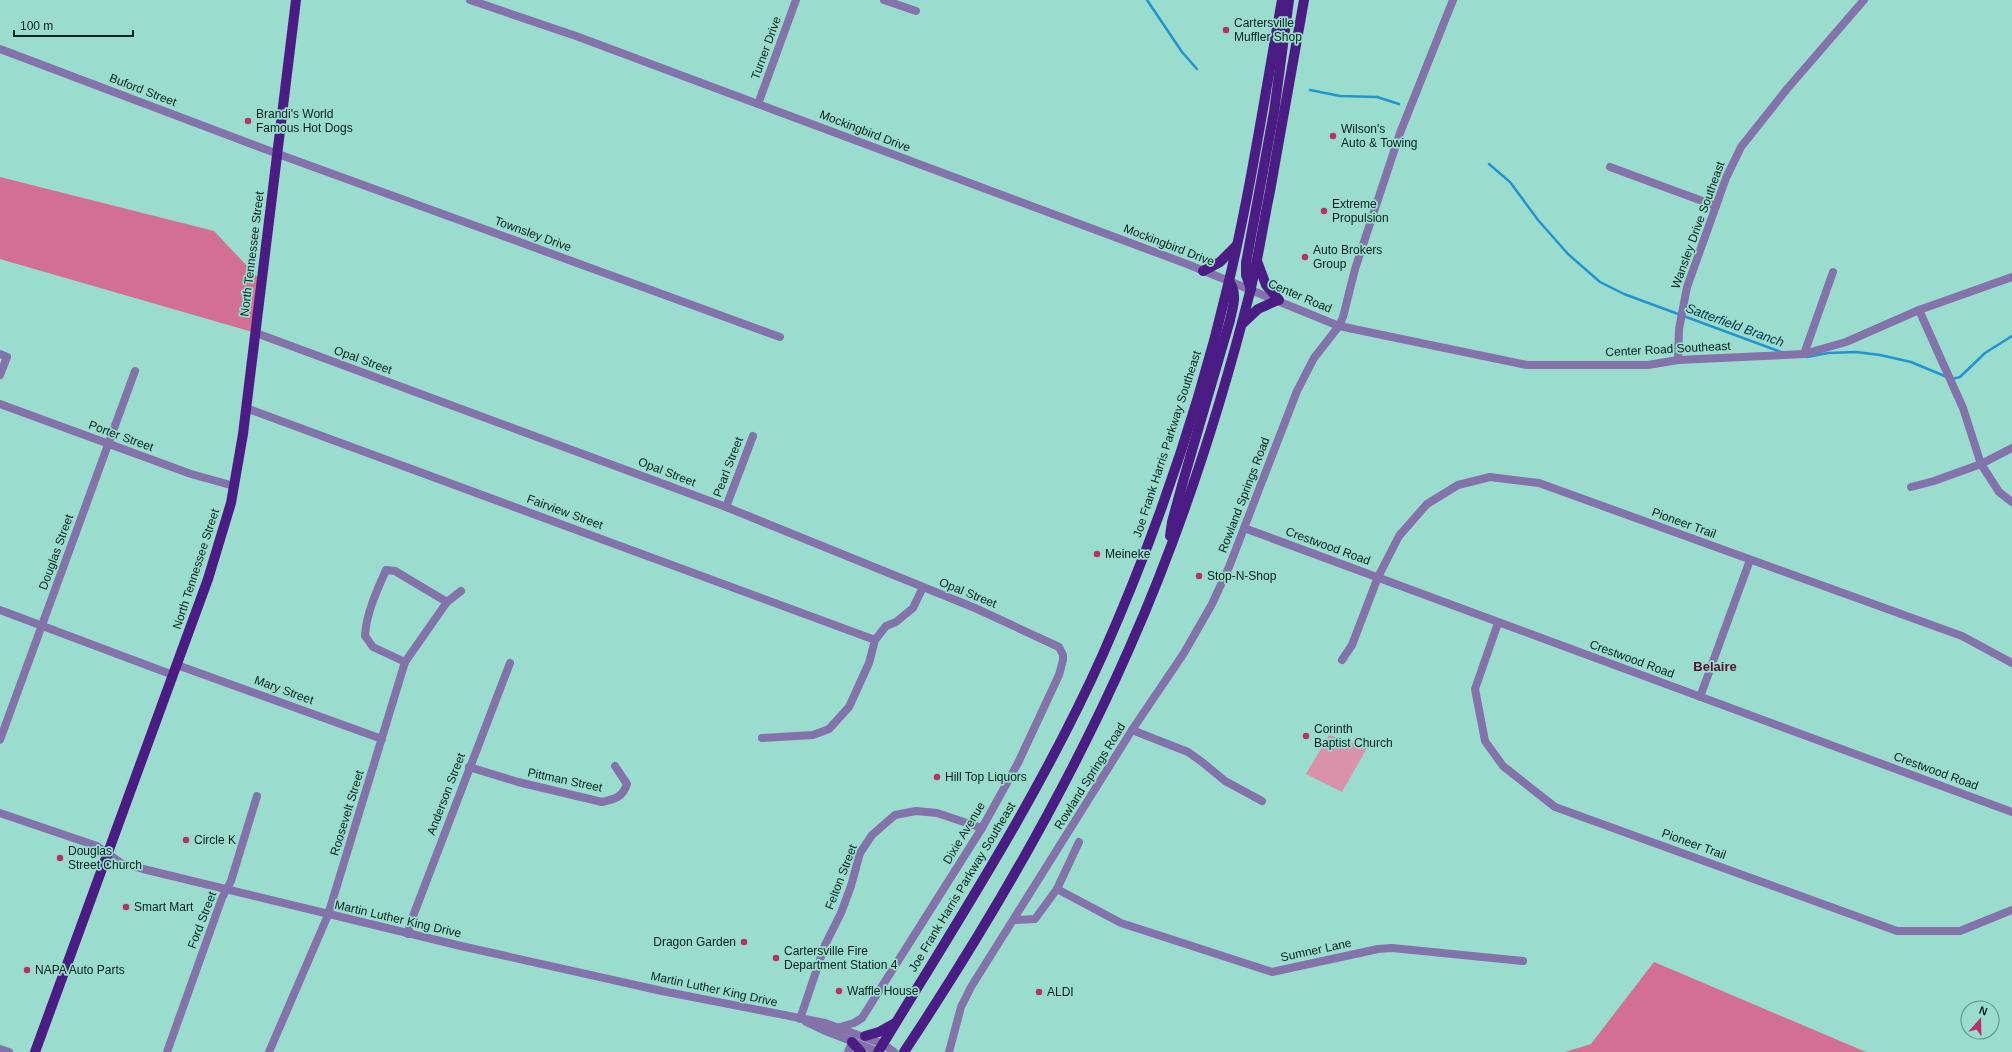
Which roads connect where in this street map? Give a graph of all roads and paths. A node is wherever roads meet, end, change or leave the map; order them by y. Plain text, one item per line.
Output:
1 (296, 0) edge
2 (470, 0) edge
3 (796, 0) edge
4 (884, 0) edge
5 (1282, 0) edge
6 (1289, 0) edge
7 (1299, 0) edge
8 (1304, 0) edge
9 (1453, 0) edge
10 (1864, 0) edge
11 (916, 11) dead end
12 (1301, 17) junction
13 (0, 49) edge
14 (758, 104) junction
15 (278, 154) junction
16 (1610, 167) dead end
17 (1716, 206) junction
18 (1237, 245) junction
19 (1256, 260) junction
20 (1203, 270) junction
21 (1834, 272) dead end
22 (2012, 277) edge
23 (1229, 281) junction
24 (1251, 289) junction
25 (1278, 300) junction
26 (1919, 310) junction
27 (1241, 326) junction
28 (1339, 326) junction
29 (256, 333) junction
30 (780, 337) dead end
31 (0, 354) edge
32 (1804, 354) junction
33 (1678, 360) junction
34 (135, 371) dead end
35 (0, 375) edge
36 (0, 404) edge
37 (246, 408) junction
38 (753, 436) dead end
39 (109, 444) junction
40 (2012, 448) edge
41 (1981, 464) junction
42 (234, 486) junction
43 (1911, 487) dead end
44 (2012, 502) edge
45 (726, 507) junction
46 (1244, 528) junction
47 (1170, 548) junction
48 (1750, 560) junction
49 (1378, 577) junction
50 (923, 587) junction
51 (461, 591) dead end
52 (447, 602) junction
53 (0, 610) edge
54 (1498, 622) junction
55 (42, 625) junction
56 (875, 640) junction
57 (1062, 650) joint
58 (1342, 660) dead end
59 (405, 662) junction
60 (510, 663) dead end
61 (2012, 663) edge
62 (177, 665) junction
63 (174, 675) junction
64 (1700, 697) junction
65 (1132, 730) junction
66 (762, 738) dead end
67 (382, 739) junction
68 (0, 740) edge
69 (615, 766) dead end
70 (469, 767) junction
71 (257, 796) dead end
72 (1262, 801) dead end
73 (2012, 812) edge
74 (0, 813) edge
75 (982, 828) junction
76 (1079, 842) dead end
77 (108, 853) junction
78 (1057, 889) junction
79 (226, 890) junction
80 (2012, 910) edge
81 (328, 915) junction
82 (1014, 920) junction
83 (408, 934) junction
84 (1523, 961) dead end
85 (862, 1018) junction
86 (800, 1019) junction
87 (896, 1022) junction
88 (840, 1027) junction
89 (865, 1036) junction
90 (852, 1042) junction
91 (0, 1049) edge
92 (880, 1050) edge
93 (9, 1052) edge
94 (35, 1052) edge
95 (167, 1052) edge
96 (268, 1052) edge
97 (848, 1052) edge
98 (861, 1052) edge
99 (894, 1052) edge
100 (904, 1052) edge
101 (949, 1052) edge

1 - 15 main road, North Tennessee Street
2 - 14 street, Mockingbird Drive
3 - 14 street, Turner Drive
4 - 11 street
5 - 18 main road, Joe Frank Harris Parkway Southeast
6 - 24 main road
7 - 12 main road
8 - 12 main road
9 - 28 street, Rowland Springs Road
10 - 17 street, Wansley Drive Southeast
12 - 19 main road
13 - 15 street, Buford Street
14 - 20 street, Mockingbird Drive
15 - 29 main road, North Tennessee Street
15 - 30 street, Townsley Drive
16 - 17 street
17 - 33 street, Wansley Drive Southeast
18 - 20 main road
18 - 23 main road, Joe Frank Harris Parkway Southeast
19 - 24 main road
19 - 25 main road
20 - 23 street, Mockingbird Drive
21 - 32 street
22 - 26 street, Center Road Southeast
23 - 24 street, Mockingbird Drive
23 - 47 main road
23 - 87 main road, Joe Frank Harris Parkway Southeast
24 - 25 street, Center Road
24 - 27 main road
25 - 27 main road
25 - 28 street, Center Road
26 - 32 street, Center Road Southeast
26 - 41 street
27 - 47 main road
28 - 33 street, Center Road Southeast
28 - 46 street, Rowland Springs Road
29 - 37 main road, North Tennessee Street
29 - 45 street, Opal Street
31 - 35 street
32 - 33 street, Center Road Southeast
34 - 39 street, Douglas Street
36 - 39 street, Porter Street
37 - 42 main road, North Tennessee Street
37 - 56 street, Fairview Street
38 - 45 street, Pearl Street
39 - 42 street, Porter Street
39 - 55 street, Douglas Street
40 - 41 street
41 - 43 street
41 - 44 street
42 - 62 main road, North Tennessee Street
45 - 50 street, Opal Street
46 - 49 street, Crestwood Road
46 - 65 street, Rowland Springs Road
47 - 100 main road
48 - 49 street, Pioneer Trail
48 - 61 street, Pioneer Trail
48 - 64 street
49 - 54 street, Crestwood Road
49 - 58 street, Pioneer Trail
50 - 56 street
50 - 57 street, Opal Street
51 - 52 street, Roosevelt Street
52 - 59 street, Roosevelt Street
52 - 59 street
53 - 55 street
54 - 64 street, Crestwood Road
54 - 80 street, Pioneer Trail
55 - 63 street
55 - 68 street, Douglas Street
56 - 66 street
57 - 75 street, Dixie Avenue
59 - 67 street, Roosevelt Street
60 - 70 street, Anderson Street
62 - 63 main road, North Tennessee Street
62 - 67 street, Mary Street
63 - 77 main road, North Tennessee Street
64 - 73 street, Crestwood Road
65 - 72 street
65 - 82 street, Rowland Springs Road
67 - 81 street, Roosevelt Street
69 - 70 street, Pittman Street
70 - 83 street, Anderson Street
71 - 79 street, Ford Street
74 - 77 street, Martin Luther King Drive
75 - 85 street, Dixie Avenue
75 - 86 street, Felton Street
76 - 78 street
77 - 79 street, Martin Luther King Drive
77 - 94 main road, North Tennessee Street
78 - 82 street
78 - 84 street, Sumner Lane
79 - 81 street, Martin Luther King Drive
79 - 95 street, Ford Street
81 - 83 street, Martin Luther King Drive
81 - 96 street, Roosevelt Street
82 - 101 street, Rowland Springs Road
83 - 86 street, Martin Luther King Drive
85 - 88 street
85 - 89 street
86 - 88 street, Martin Luther King Drive
86 - 90 street, Martin Luther King Drive
87 - 89 main road
87 - 92 main road, Joe Frank Harris Parkway Southeast
88 - 89 street, Martin Luther King Drive
89 - 92 street, Martin Luther King Drive
90 - 92 street, Martin Luther King Drive
90 - 97 street
90 - 98 main road
91 - 93 street
92 - 99 street, Martin Luther King Drive

